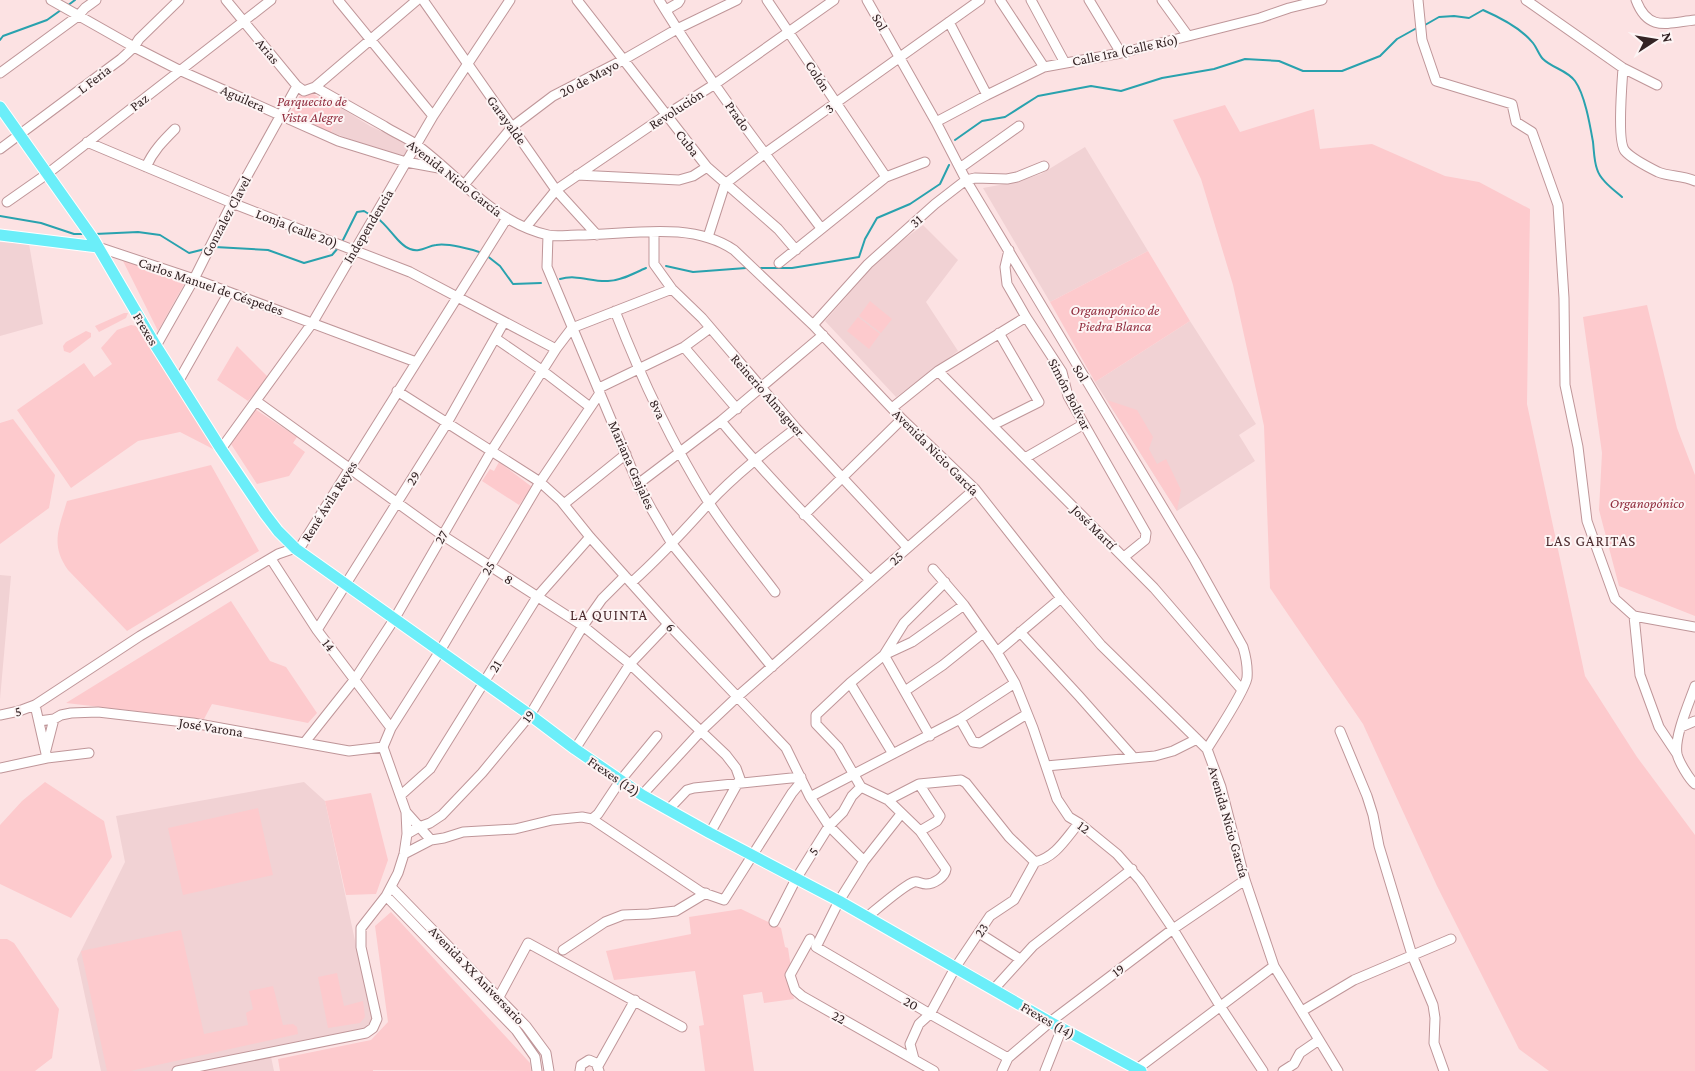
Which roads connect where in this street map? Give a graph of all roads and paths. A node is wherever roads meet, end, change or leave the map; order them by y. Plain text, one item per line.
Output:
1 (51, 0) edge
2 (96, 0) edge
3 (178, 0) edge
4 (226, 0) edge
5 (271, 0) edge
6 (338, 0) edge
7 (417, 0) edge
8 (423, 0) edge
9 (510, 0) edge
10 (576, 0) edge
11 (660, 0) edge
12 (680, 0) edge
13 (737, 0) edge
14 (767, 0) edge
15 (834, 0) edge
16 (867, 0) edge
17 (980, 0) edge
18 (1000, 0) edge
19 (1031, 0) edge
20 (1089, 0) edge
21 (1162, 0) edge
22 (1322, 0) edge
23 (1418, 0) edge
24 (1526, 0) edge
25 (1636, 0) edge
26 (1290, 4) edge
27 (666, 10) junction
28 (74, 14) junction
29 (1695, 20) edge
30 (243, 21) junction
31 (949, 22) junction
32 (677, 28) junction
33 (789, 31) junction
34 (1188, 36) junction
35 (370, 39) junction
36 (134, 47) junction
37 (1121, 54) junction
38 (900, 57) junction
39 (622, 60) junction
40 (1065, 63) junction
41 (467, 64) junction
42 (1044, 67) junction
43 (1623, 68) junction
44 (180, 70) junction
45 (0, 73) edge
46 (715, 84) junction
47 (1657, 85) dead end
48 (297, 86) junction
49 (315, 87) junction
50 (987, 95) junction
51 (836, 103) junction
52 (0, 107) edge
53 (281, 115) junction
54 (666, 115) junction
55 (433, 116) junction
56 (936, 122) junction
57 (1019, 126) dead end
58 (512, 127) junction
59 (175, 129) dead end
60 (20, 135) junction
61 (86, 142) junction
62 (416, 145) junction
63 (0, 148) edge
64 (764, 154) junction
65 (406, 162) junction
66 (925, 162) dead end
67 (1044, 166) dead end
68 (707, 167) junction
69 (146, 168) junction
70 (960, 168) junction
71 (445, 169) junction
72 (47, 174) junction
73 (576, 175) junction
74 (886, 176) junction
75 (966, 180) junction
76 (1695, 182) edge
77 (725, 184) junction
78 (464, 185) junction
79 (556, 190) junction
80 (7, 202) dead end
81 (232, 203) junction
82 (507, 218) junction
83 (526, 227) junction
84 (821, 228) junction
85 (654, 232) junction
86 (0, 235) edge
87 (548, 235) junction
88 (597, 235) junction
89 (708, 236) junction
90 (96, 244) junction
91 (350, 248) junction
92 (796, 250) junction
93 (1009, 250) junction
94 (779, 263) dead end
95 (194, 279) junction
96 (672, 289) junction
97 (230, 292) junction
98 (457, 297) junction
99 (615, 311) junction
100 (1026, 317) junction
101 (313, 322) junction
102 (504, 322) junction
103 (813, 325) junction
104 (572, 328) junction
105 (710, 328) junction
106 (998, 333) junction
107 (823, 335) junction
108 (495, 338) junction
109 (156, 346) junction
110 (684, 347) junction
111 (556, 349) junction
112 (416, 362) junction
113 (638, 369) junction
114 (543, 371) junction
115 (938, 371) junction
116 (178, 382) junction
117 (761, 388) junction
118 (397, 391) junction
119 (599, 391) junction
120 (256, 402) junction
121 (590, 406) junction
122 (737, 408) junction
123 (892, 408) junction
124 (902, 419) junction
125 (722, 421) junction
126 (447, 423) junction
127 (1084, 424) junction
128 (993, 425) junction
129 (796, 428) junction
130 (221, 449) junction
131 (492, 450) junction
132 (679, 453) junction
133 (626, 454) junction
134 (1025, 458) junction
135 (754, 461) junction
136 (349, 470) junction
137 (841, 478) junction
138 (540, 482) junction
139 (638, 484) junction
140 (975, 489) junction
141 (398, 503) junction
142 (709, 503) junction
143 (564, 504) junction
144 (804, 515) junction
145 (272, 523) junction
146 (442, 535) junction
147 (590, 537) junction
148 (672, 544) junction
149 (907, 547) junction
150 (296, 548) junction
151 (275, 557) junction
152 (1124, 557) junction
153 (489, 566) junction
154 (932, 569) dead end
155 (628, 580) junction
156 (870, 580) junction
157 (945, 582) junction
158 (347, 583) junction
159 (775, 592) dead end
160 (537, 597) junction
161 (1061, 598) junction
162 (964, 606) junction
163 (1634, 616) junction
164 (395, 618) junction
165 (668, 624) junction
166 (583, 626) junction
167 (1695, 627) edge
168 (317, 630) junction
169 (1020, 632) junction
170 (984, 633) junction
171 (440, 651) junction
172 (998, 652) junction
173 (884, 655) junction
174 (630, 664) junction
175 (772, 667) junction
176 (355, 679) junction
177 (485, 682) junction
178 (850, 683) junction
179 (1015, 683) junction
180 (1695, 686) edge
181 (1242, 690) junction
182 (905, 691) junction
183 (737, 697) junction
184 (35, 705) junction
185 (1027, 714) junction
186 (0, 715) edge
187 (530, 715) junction
188 (54, 719) junction
189 (960, 719) junction
190 (39, 720) junction
191 (1695, 721) edge
192 (391, 728) junction
193 (1681, 728) junction
194 (701, 731) junction
195 (1340, 731) dead end
196 (657, 736) dead end
197 (930, 736) junction
198 (1198, 738) junction
199 (305, 742) junction
200 (383, 747) junction
201 (575, 749) junction
202 (1207, 749) junction
203 (89, 753) dead end
204 (893, 754) junction
205 (1677, 754) junction
206 (46, 755) junction
207 (1134, 758) junction
208 (1046, 766) junction
209 (0, 768) edge
210 (853, 776) junction
211 (801, 779) junction
212 (620, 781) junction
213 (739, 781) junction
214 (920, 784) junction
215 (1695, 784) edge
216 (861, 787) junction
217 (401, 795) junction
218 (642, 795) junction
219 (810, 797) junction
220 (888, 800) junction
221 (668, 810) junction
222 (406, 812) junction
223 (901, 814) junction
224 (592, 820) junction
225 (1079, 823) junction
226 (829, 826) junction
227 (419, 827) junction
228 (920, 831) junction
229 (710, 833) junction
230 (407, 834) junction
231 (431, 840) junction
232 (404, 854) junction
233 (753, 856) junction
234 (864, 861) junction
235 (1035, 862) junction
236 (1132, 869) junction
237 (796, 879) junction
238 (1245, 880) junction
239 (391, 886) junction
240 (706, 894) junction
241 (386, 896) junction
242 (839, 901) junction
243 (867, 917) junction
244 (774, 922) dead end
245 (1174, 929) junction
246 (979, 933) junction
247 (810, 939) dead end
248 (1451, 939) dead end
249 (563, 950) dead end
250 (1412, 955) junction
251 (1020, 959) junction
252 (1274, 966) junction
253 (955, 968) junction
254 (994, 989) junction
255 (499, 997) junction
256 (635, 1000) junction
257 (1220, 1006) junction
258 (1302, 1011) junction
259 (930, 1014) junction
260 (1050, 1022) junction
261 (682, 1027) dead end
262 (1062, 1028) junction
263 (1320, 1040) junction
264 (1008, 1058) junction
265 (914, 1060) junction
266 (600, 1069) edge
267 (1138, 1070) edge
268 (177, 1071) edge
269 (537, 1071) edge
270 (549, 1071) edge
271 (580, 1071) edge
272 (934, 1071) edge
273 (1002, 1071) edge
274 (1045, 1071) edge
275 (1263, 1071) edge
276 (1283, 1071) edge
277 (1338, 1071) edge
278 (1444, 1071) edge

1 - 28 street, Aguilera
2 - 28 street
3 - 36 street, L Feria
4 - 30 street, Arias
5 - 30 street, Paz
6 - 35 street
7 - 35 street
8 - 41 street, Garayalde
9 - 41 street, Independencia
10 - 39 street, Cuba
11 - 27 street, Prado
12 - 27 street
13 - 32 street, 20 de Mayo
14 - 33 street, Colón
15 - 33 street, Revolución
16 - 38 street, Sol
17 - 31 street, 3
18 - 42 street
19 - 40 street
20 - 37 street
21 - 34 street
22 - 26 street, Calle 1ra (Calle Río)
23 - 163 street
24 - 43 street
25 - 29 street
26 - 34 street, Calle 1ra (Calle Río)
27 - 32 street, Prado
28 - 36 street, Aguilera
28 - 45 street
30 - 44 street, Paz
30 - 48 street, Arias
31 - 38 street, 3
31 - 50 street
32 - 39 street, 20 de Mayo
32 - 46 street, Prado
33 - 46 street, Revolución
33 - 51 street, Colón
34 - 37 street, Calle 1ra (Calle Río)
35 - 49 street
35 - 55 street
36 - 44 street, Aguilera
36 - 60 street, L Feria
37 - 40 street, Calle 1ra (Calle Río)
38 - 51 street, 3
38 - 56 street, Sol
39 - 54 street, Cuba
39 - 58 street, 20 de Mayo
40 - 42 street, Calle 1ra (Calle Río)
41 - 55 street, Independencia
41 - 58 street, Garayalde
42 - 50 street, Calle 1ra (Calle Río)
43 - 47 street
43 - 76 street
44 - 53 street, Aguilera
44 - 61 street, Paz
46 - 54 street, Revolución
46 - 64 street, Prado
48 - 49 street
48 - 53 street, Gonzalez Clavel
49 - 62 street, Avenida Nicio García
50 - 56 street, Calle 1ra (Calle Río)
51 - 64 street, 3
51 - 74 street, Colón
52 - 60 main road, Frexes
53 - 65 street, Aguilera
53 - 81 street, Gonzalez Clavel
54 - 68 street, Cuba
54 - 73 street, Revolución
55 - 62 street, Independencia
56 - 70 street, Sol
57 - 70 street
58 - 78 street, 20 de Mayo
58 - 79 street, Garayalde
59 - 69 street
60 - 63 street, L Feria
60 - 72 main road, Frexes
61 - 69 street, Lonja (calle 20)
61 - 72 street, Paz
62 - 65 street, Independencia
62 - 71 street, Avenida Nicio García
64 - 77 street, 3
64 - 84 street, Prado
65 - 71 street, Aguilera
65 - 91 street, Independencia
66 - 74 street
67 - 75 street
68 - 73 street
68 - 77 street, Cuba
69 - 81 street, Lonja (calle 20)
70 - 75 street, Sol
71 - 78 street, Avenida Nicio García
72 - 80 street, Paz
72 - 90 main road, Frexes
73 - 79 street, Revolución
74 - 84 street
75 - 93 street, Sol
75 - 103 street, 31
77 - 89 street
77 - 92 street, Cuba
78 - 82 street, Avenida Nicio García
79 - 83 street, Revolución
79 - 88 street, Garayalde
81 - 91 street, Lonja (calle 20)
81 - 95 street, Gonzalez Clavel
82 - 83 street, Avenida Nicio García
82 - 98 street, René Ávila Reyes
83 - 87 street, Avenida Nicio García
84 - 92 street
85 - 88 street, Avenida Nicio García
85 - 89 street, Avenida Nicio García
85 - 96 street, Reinerio Almaguer
86 - 90 main road, Carlos Manuel de Céspedes
87 - 88 street, Avenida Nicio García
87 - 104 street, Mariana Grajales
89 - 103 street, Avenida Nicio García
90 - 95 street, Carlos Manuel de Céspedes
90 - 109 main road, Frexes
91 - 98 street, Lonja (calle 20)
91 - 101 street, Independencia
92 - 94 street
93 - 100 street, Simón Bolívar
93 - 181 street, Sol
95 - 97 street, Carlos Manuel de Céspedes
95 - 109 street, Gonzalez Clavel
96 - 99 street
96 - 105 street, Reinerio Almaguer
97 - 101 street, Carlos Manuel de Céspedes
97 - 116 street
98 - 102 street, Lonja (calle 20)
98 - 112 street, René Ávila Reyes
99 - 104 street
99 - 113 street, 8va
100 - 106 street
100 - 127 street, Simón Bolívar
101 - 112 street, Carlos Manuel de Céspedes
101 - 120 street, Independencia
102 - 108 street, 29
102 - 111 street, Lonja (calle 20)
103 - 107 street, Avenida Nicio García
104 - 111 street, 27
104 - 119 street, Mariana Grajales
105 - 110 street
105 - 117 street, Reinerio Almaguer
106 - 115 street
106 - 128 street
107 - 117 street
107 - 123 street, Avenida Nicio García
108 - 114 street
108 - 126 street, 29
109 - 116 main road, Frexes
110 - 113 street
110 - 122 street
111 - 114 street, 27
112 - 118 street, René Ávila Reyes
113 - 119 street
113 - 132 street, 8va
114 - 121 street
114 - 131 street, 27
115 - 123 street
115 - 128 street, José Martí
116 - 130 main road, Frexes
117 - 122 street
117 - 129 street, Reinerio Almaguer
118 - 126 street, 6
118 - 136 street, René Ávila Reyes
119 - 121 street, 25
119 - 133 street, Mariana Grajales
120 - 130 street, Independencia
120 - 136 street, 8
121 - 138 street, 25
122 - 125 street
123 - 124 street, Avenida Nicio García
124 - 137 street
124 - 140 street, Avenida Nicio García
125 - 132 street
125 - 135 street
126 - 131 street, 6
126 - 141 street, 29
127 - 134 street
127 - 152 street, Simón Bolívar
128 - 134 street, José Martí
129 - 135 street
129 - 137 street, Reinerio Almaguer
130 - 145 main road, Frexes
131 - 138 street, 6
131 - 146 street, 27
132 - 139 street
132 - 142 street, 8va
133 - 139 street, Mariana Grajales
133 - 143 street
134 - 152 street, José Martí
135 - 142 street
135 - 144 street
136 - 141 street, 8
136 - 150 street, René Ávila Reyes
137 - 144 street
137 - 149 street, Reinerio Almaguer
138 - 143 street, 6
138 - 153 street, 25
139 - 148 street, Mariana Grajales
140 - 149 street, 25
140 - 161 street, Avenida Nicio García
141 - 146 street, 8
141 - 158 street, 29
142 - 148 street
142 - 159 street
143 - 147 street, 6
144 - 156 street
145 - 150 main road, Frexes
145 - 151 street
146 - 153 street, 8
146 - 164 street, 27
147 - 155 street, 6
147 - 160 street, 21
148 - 155 street
148 - 175 street, Mariana Grajales
149 - 156 street, 25
150 - 151 street, René Ávila Reyes
150 - 158 main road, Frexes (12)
151 - 168 street, 14
151 - 184 street, René Ávila Reyes
152 - 181 street, José Martí
153 - 160 street, 8
153 - 171 street, 25
154 - 157 street, 12
155 - 165 street, 6
155 - 166 street, 19
156 - 175 street, 25
157 - 162 street, 12
157 - 173 street
158 - 164 main road, Frexes (12)
158 - 168 street, 29
160 - 166 street, 8
160 - 177 street, 21
161 - 169 street
161 - 198 street, Avenida Nicio García
162 - 170 street, 12
162 - 173 street
163 - 167 street
163 - 205 street
164 - 171 main road, Frexes (12)
164 - 176 street, 27
165 - 174 street
165 - 183 street, 6
166 - 174 street, 8
166 - 187 street, 19
168 - 176 street, 14
169 - 172 street
169 - 207 street
170 - 172 street, 12
170 - 182 street
171 - 177 main road, Frexes (12)
171 - 192 street, 25
172 - 179 street, 12
173 - 178 street
173 - 182 street
174 - 194 street, 8
174 - 201 street
175 - 183 street, 25
176 - 192 street, 14
176 - 199 street, 27
177 - 187 main road, Frexes (12)
177 - 217 street, 21
178 - 204 street
178 - 210 street
179 - 185 street, 12
179 - 189 street
180 - 193 street
181 - 202 street, Sol
182 - 197 street
183 - 194 street, 25
183 - 211 street, 6
184 - 186 street, 5
184 - 190 street
185 - 189 street
185 - 208 street, 12
187 - 201 main road, Frexes (12)
187 - 227 street, 19
188 - 190 street, José Varona
188 - 199 street, José Varona
188 - 206 street
189 - 197 street
190 - 206 street
191 - 193 street
192 - 200 street, 25
193 - 205 street
194 - 213 street, 8
194 - 218 street, 25
195 - 250 street
196 - 212 street
197 - 204 street
198 - 202 street, Avenida Nicio García
198 - 207 street
199 - 200 street, José Varona
200 - 217 street
201 - 212 main road, Frexes (12)
202 - 238 street, Avenida Nicio García
203 - 206 street
204 - 210 street
205 - 215 street
206 - 209 street
207 - 208 street
208 - 225 street, 12
210 - 216 street
210 - 219 street
211 - 213 street
211 - 219 street, 6
211 - 233 street
212 - 218 main road, Frexes (12)
212 - 224 street
213 - 221 street
213 - 229 street
214 - 220 street
214 - 228 street
214 - 235 street
216 - 220 street
216 - 226 street, 5
217 - 222 street
218 - 221 main road, Frexes (12)
219 - 226 street, 6
220 - 223 street
221 - 229 main road, Frexes (12)
222 - 227 street
222 - 230 street
223 - 228 street
223 - 234 street
224 - 231 street
224 - 240 street
225 - 235 street
225 - 236 street, 12
226 - 234 street, 6
226 - 237 street, 5
227 - 230 street, 19
227 - 231 street
228 - 243 street
229 - 233 main road, Frexes (12)
230 - 232 street
231 - 232 street
232 - 239 street
233 - 237 main road, Frexes (12)
233 - 240 street
234 - 242 street
235 - 246 street, 23
236 - 245 street, 12
236 - 251 street
237 - 242 main road, Frexes (12)
237 - 244 street, 5
238 - 245 street, 19
238 - 252 street, Avenida Nicio García
239 - 241 street
239 - 255 street, Avenida XX Aniversario
240 - 249 street
241 - 268 street
241 - 269 street, Avenida XX Aniversario
242 - 243 main road, Frexes (12)
242 - 259 street, 20
243 - 253 main road, Frexes (12)
245 - 257 street, 12
245 - 260 street, 19
246 - 251 street
246 - 253 street, 23
247 - 265 street, 22
248 - 250 street
250 - 258 street
250 - 278 street
251 - 254 street
252 - 257 street
252 - 258 street, Avenida Nicio García
253 - 254 main road, Frexes (14)
253 - 259 street, 23
254 - 260 main road, Frexes (14)
255 - 256 street
255 - 270 street, Avenida XX Aniversario
256 - 261 street
256 - 266 street
257 - 267 street
257 - 275 street, 12
258 - 263 street, Avenida Nicio García
259 - 264 street, 20
259 - 265 street, 23
260 - 262 main road, Frexes (14)
260 - 264 street, 19
262 - 267 main road, Frexes (14)
262 - 274 street
263 - 276 street
263 - 277 street, Avenida Nicio García
264 - 273 street, 19
265 - 272 street, 22
266 - 271 street

